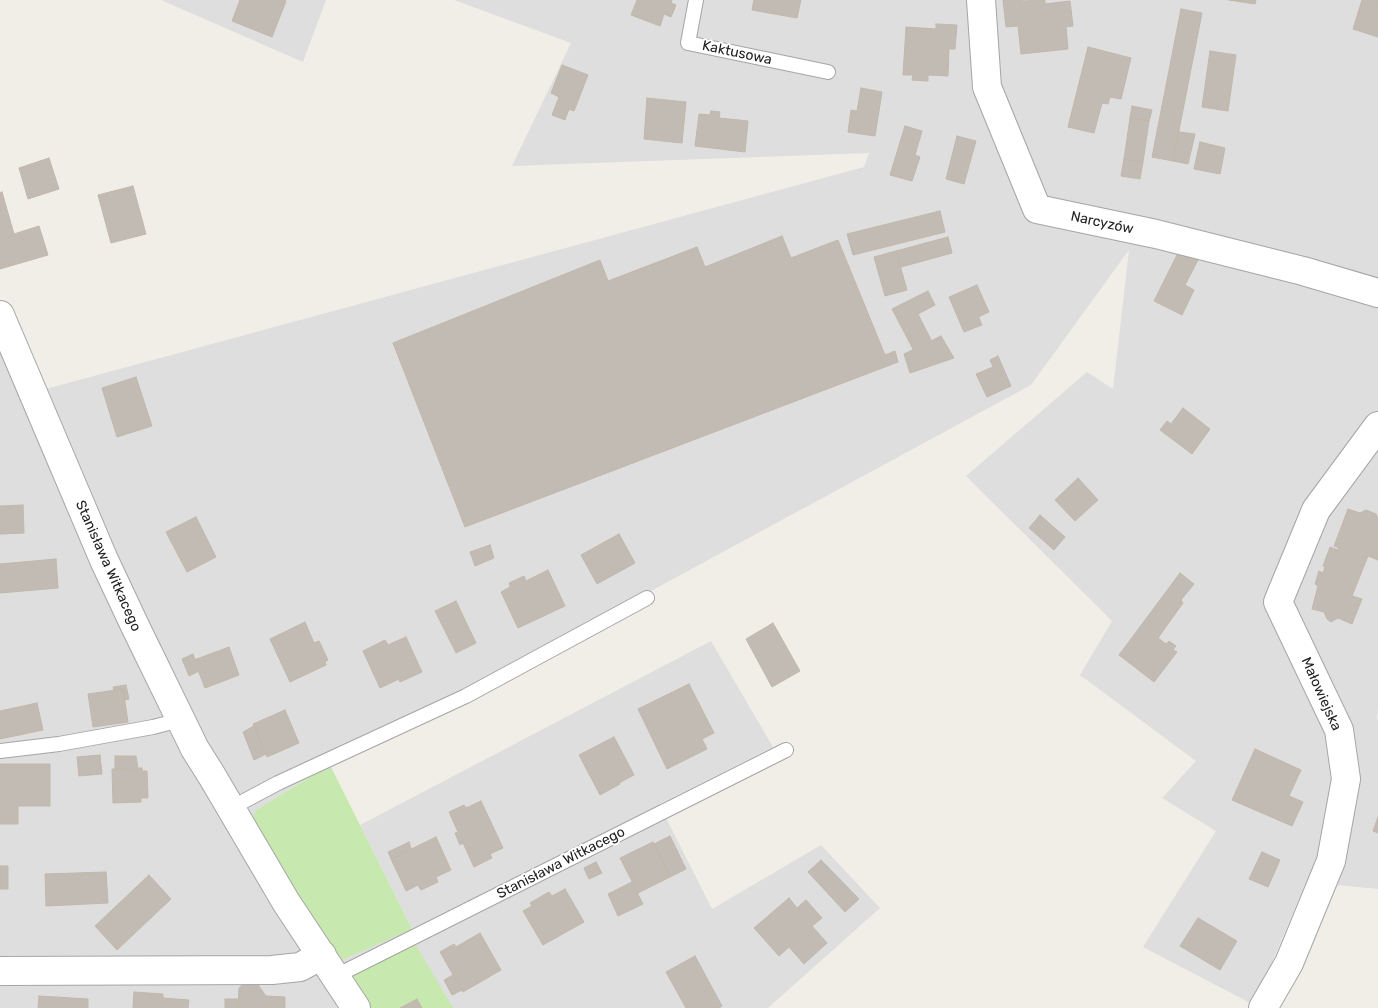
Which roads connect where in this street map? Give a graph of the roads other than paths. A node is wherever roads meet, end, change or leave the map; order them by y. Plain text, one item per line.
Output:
1 (696, 0) edge
2 (981, 0) edge
3 (828, 72) dead end
4 (1378, 292) edge
5 (0, 316) edge
6 (1378, 426) edge
7 (647, 598) dead end
8 (180, 720) junction
9 (786, 750) dead end
10 (0, 751) edge
11 (231, 808) junction
12 (329, 966) junction
13 (0, 971) edge
14 (356, 1008) edge
15 (1263, 1008) edge

1 - 3 lane, Kaktusowa
2 - 4 street, Narcyzów
5 - 8 street, Stanisława Witkacego
6 - 15 street, Małowiejska
7 - 11 lane
8 - 10 lane
8 - 11 street, Stanisława Witkacego
9 - 12 lane, Stanisława Witkacego
11 - 12 street, Stanisława Witkacego
12 - 13 street
12 - 14 street, Stanisława Witkacego

